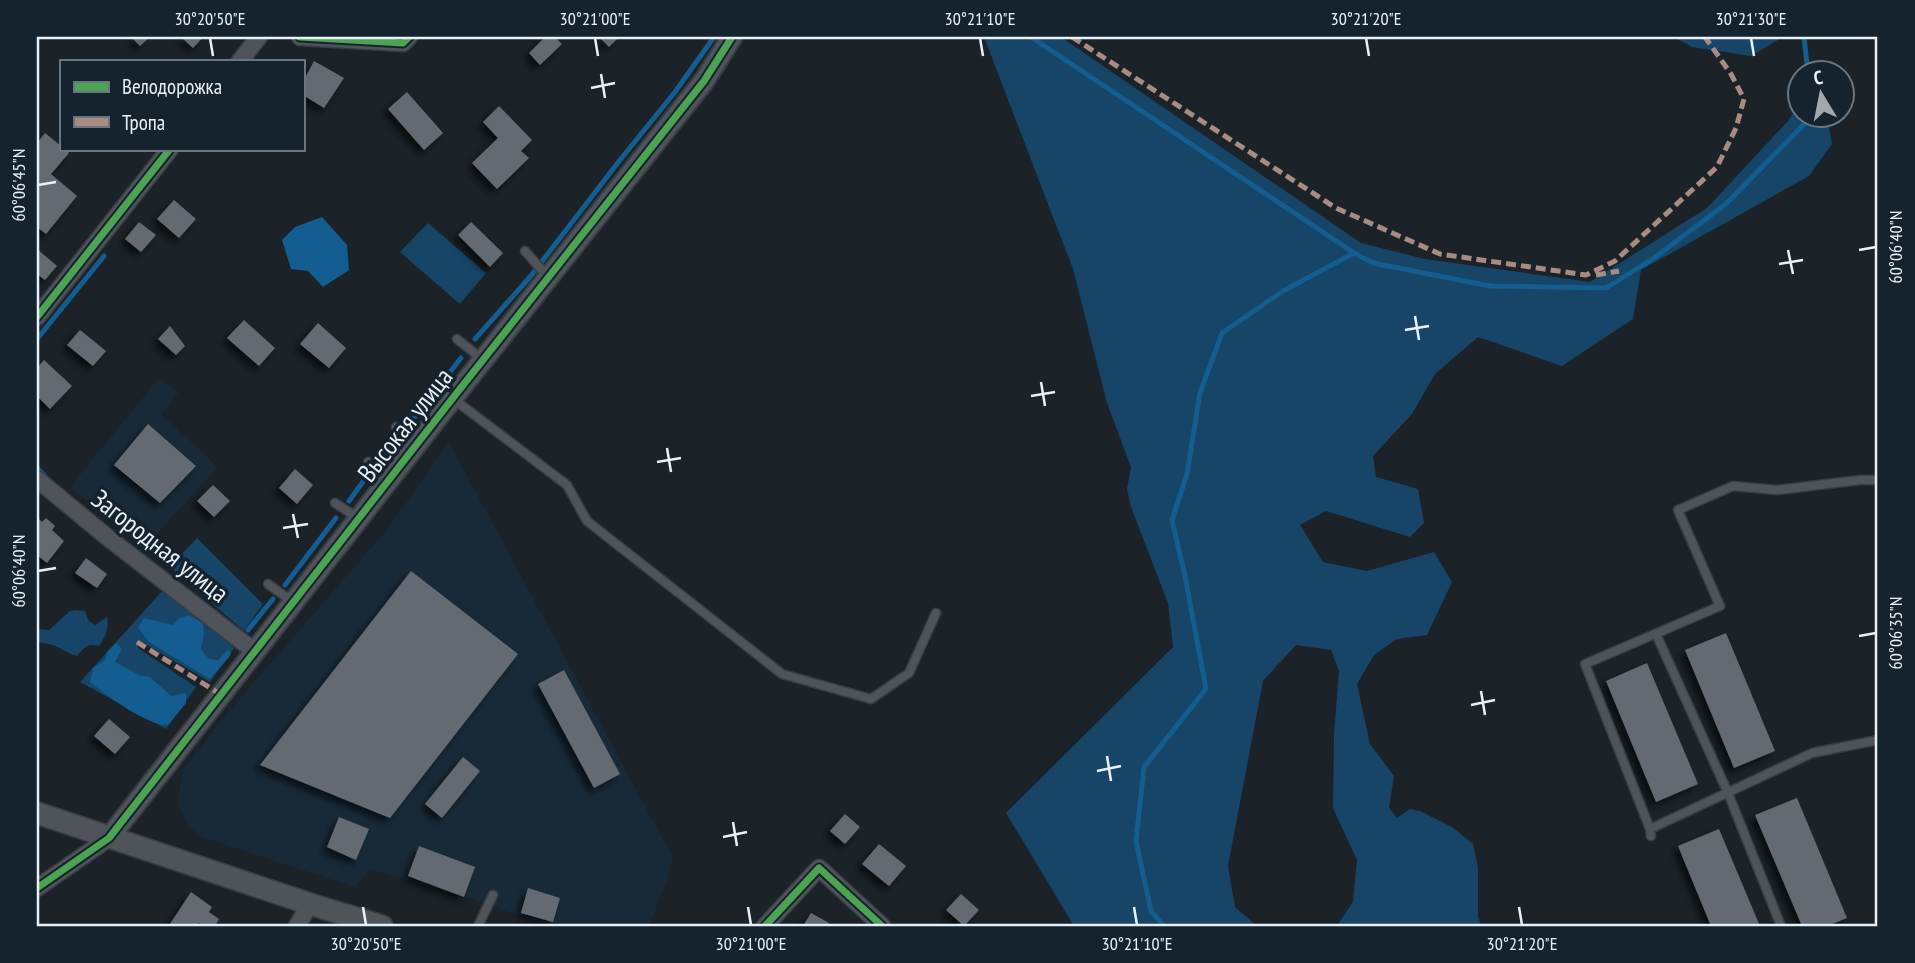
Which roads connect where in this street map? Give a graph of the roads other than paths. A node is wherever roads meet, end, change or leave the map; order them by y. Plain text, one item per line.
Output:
1 (259, 37) edge
2 (300, 37) edge
3 (409, 37) edge
4 (732, 37) edge
5 (241, 60) edge
6 (169, 150) edge
7 (526, 251) dead end
8 (546, 275) junction
9 (37, 317) edge
10 (457, 339) dead end
11 (483, 360) junction
12 (452, 398) junction
13 (396, 427) dead end
14 (414, 447) junction
15 (368, 462) dead end
16 (37, 479) edge
17 (1878, 480) edge
18 (385, 484) junction
19 (335, 503) dead end
20 (358, 518) junction
21 (268, 584) dead end
22 (293, 602) junction
23 (936, 613) dead end
24 (1656, 634) junction
25 (254, 651) junction
26 (1878, 740) edge
27 (1728, 793) junction
28 (37, 813) edge
29 (109, 838) junction
30 (37, 888) edge
31 (493, 895) dead end
32 (310, 904) junction
33 (297, 926) edge
34 (382, 926) edge
35 (478, 926) edge
36 (765, 926) edge
37 (882, 926) edge
38 (1781, 926) edge

1 - 5 street
2 - 3 street
4 - 8 street, Высокая улица
6 - 9 street
7 - 8 lane
8 - 11 street, Высокая улица
10 - 11 lane
11 - 12 street, Высокая улица
12 - 14 street, Высокая улица
12 - 23 lane
13 - 14 lane
14 - 18 street, Высокая улица
15 - 18 lane
16 - 25 street, Загородная улица
17 - 24 lane
18 - 20 street, Высокая улица
19 - 20 lane
20 - 22 street, Высокая улица
21 - 22 lane
22 - 25 street, Высокая улица
24 - 27 lane
24 - 27 lane
25 - 29 street, Высокая улица
26 - 27 lane
27 - 38 lane
28 - 29 main road
29 - 30 street
29 - 32 main road
31 - 35 lane
32 - 33 street
32 - 34 main road
36 - 37 street

